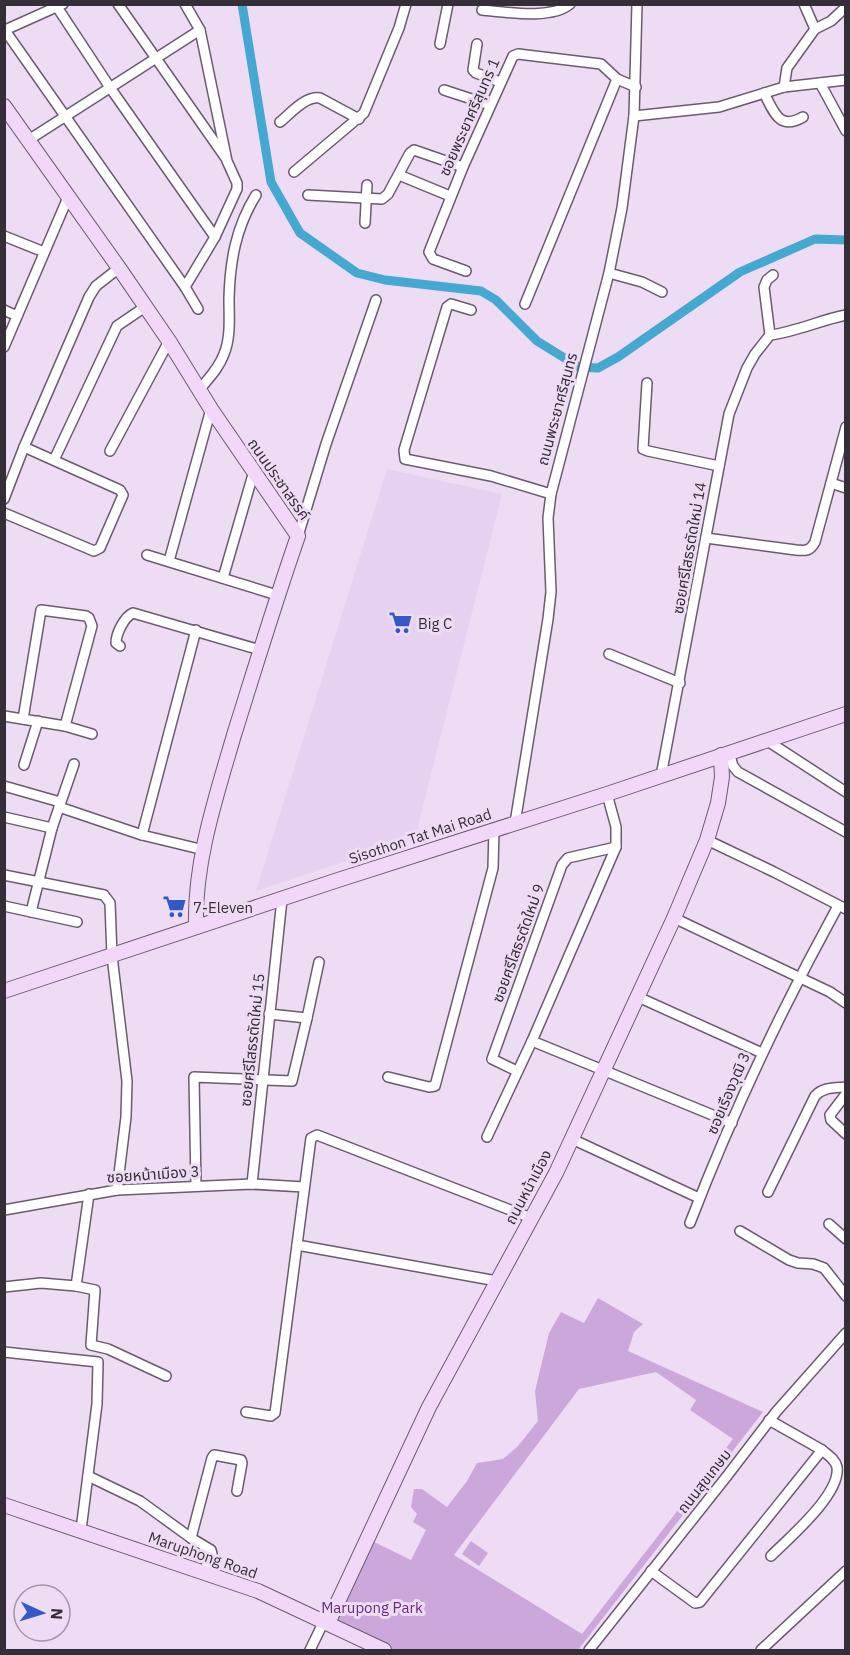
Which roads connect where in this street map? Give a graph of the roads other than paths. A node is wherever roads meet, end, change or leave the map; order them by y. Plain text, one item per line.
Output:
1 (118, 4) edge
2 (185, 4) edge
3 (448, 4) edge
4 (570, 4) edge
5 (637, 4) edge
6 (804, 4) edge
7 (403, 5) edge
8 (60, 6) edge
9 (846, 7) edge
10 (482, 10) dead end
11 (815, 29) junction
12 (5, 30) edge
13 (200, 30) junction
14 (440, 44) dead end
15 (477, 44) dead end
16 (156, 60) junction
17 (617, 79) junction
18 (846, 80) edge
19 (500, 82) junction
20 (820, 83) junction
21 (636, 87) junction
22 (784, 87) junction
23 (111, 89) junction
24 (444, 90) dead end
25 (764, 93) junction
26 (490, 105) junction
27 (4, 106) edge
28 (634, 116) junction
29 (67, 117) junction
30 (803, 117) dead end
31 (359, 119) junction
32 (280, 122) dead end
33 (846, 132) edge
34 (30, 140) junction
35 (227, 161) junction
36 (463, 167) junction
37 (294, 172) dead end
38 (399, 175) junction
39 (367, 186) dead end
40 (69, 195) junction
41 (256, 195) dead end
42 (308, 195) dead end
43 (450, 196) junction
44 (366, 198) junction
45 (364, 223) dead end
46 (4, 236) edge
47 (215, 237) junction
48 (44, 252) junction
49 (119, 268) junction
50 (466, 271) dead end
51 (609, 273) junction
52 (773, 275) dead end
53 (186, 287) junction
54 (662, 292) dead end
55 (376, 300) dead end
56 (525, 304) dead end
57 (145, 306) junction
58 (198, 309) dead end
59 (4, 310) edge
60 (471, 310) dead end
61 (846, 315) edge
62 (17, 316) junction
63 (770, 335) junction
64 (169, 341) junction
65 (4, 347) edge
66 (647, 383) dead end
67 (200, 389) junction
68 (211, 409) junction
69 (846, 427) edge
70 (24, 447) junction
71 (110, 451) dead end
72 (54, 460) junction
73 (719, 466) junction
74 (254, 471) junction
75 (831, 483) junction
76 (846, 488) edge
77 (550, 494) junction
78 (4, 499) edge
79 (4, 513) edge
80 (298, 536) junction
81 (706, 538) junction
82 (147, 555) dead end
83 (169, 561) junction
84 (223, 578) junction
85 (278, 595) junction
86 (196, 630) junction
87 (120, 646) dead end
88 (260, 650) junction
89 (609, 654) dead end
90 (680, 683) junction
91 (846, 714) edge
92 (4, 716) edge
93 (23, 719) junction
94 (38, 722) junction
95 (65, 726) junction
96 (92, 734) dead end
97 (766, 740) junction
98 (725, 753) junction
99 (74, 764) dead end
100 (24, 765) dead end
101 (661, 776) junction
102 (4, 786) edge
103 (846, 792) edge
104 (607, 794) junction
105 (59, 804) junction
106 (4, 817) edge
107 (515, 823) junction
108 (52, 828) junction
109 (494, 829) junction
110 (846, 832) edge
111 (142, 836) junction
112 (707, 840) junction
113 (616, 847) junction
114 (204, 850) junction
115 (4, 875) edge
116 (38, 882) junction
117 (282, 899) junction
118 (4, 906) edge
119 (842, 908) edge
120 (31, 912) junction
121 (674, 918) junction
122 (77, 922) dead end
123 (196, 927) junction
124 (112, 956) junction
125 (319, 962) dead end
126 (798, 978) junction
127 (4, 991) edge
128 (638, 997) junction
129 (846, 1002) edge
130 (269, 1014) junction
131 (307, 1018) junction
132 (532, 1041) junction
133 (762, 1053) junction
134 (517, 1071) junction
135 (603, 1071) junction
136 (388, 1077) dead end
137 (262, 1080) junction
138 (846, 1087) edge
139 (846, 1094) edge
140 (732, 1123) junction
141 (846, 1134) edge
142 (487, 1137) dead end
143 (572, 1139) junction
144 (252, 1184) junction
145 (196, 1185) junction
146 (304, 1186) junction
147 (117, 1190) junction
148 (768, 1192) dead end
149 (89, 1194) junction
150 (699, 1198) junction
151 (4, 1210) edge
152 (531, 1218) junction
153 (690, 1223) dead end
154 (830, 1224) dead end
155 (740, 1231) dead end
156 (846, 1239) edge
157 (297, 1245) junction
158 (497, 1281) junction
159 (76, 1286) junction
160 (4, 1287) edge
161 (846, 1296) edge
162 (846, 1333) edge
163 (99, 1347) junction
164 (4, 1352) edge
165 (98, 1362) junction
166 (166, 1376) dead end
167 (246, 1412) dead end
168 (770, 1420) junction
169 (822, 1450) junction
170 (88, 1476) junction
171 (237, 1491) dead end
172 (4, 1505) edge
173 (81, 1530) junction
174 (191, 1538) junction
175 (771, 1556) dead end
176 (651, 1571) junction
177 (846, 1571) edge
178 (203, 1572) junction
179 (326, 1622) junction
180 (310, 1650) edge
181 (384, 1650) edge
182 (589, 1650) edge
183 (760, 1650) edge

1 - 16 street
2 - 13 street
3 - 14 street
4 - 10 street
5 - 21 street, ถนนพระยาศรีสุนทร
6 - 11 street
7 - 31 street
8 - 12 street
8 - 23 street
9 - 11 street
11 - 22 street
12 - 29 street
13 - 16 street
13 - 35 street
15 - 19 street
16 - 23 street
16 - 35 street
17 - 19 street, ซอยพระยาศรีสุนทร 1
17 - 21 street, ซอยพระยาศรีสุนทร 1
17 - 56 street
18 - 20 street
19 - 26 street, ซอยพระยาศรีสุนทร 1
20 - 22 street
20 - 33 street
21 - 28 street, ถนนพระยาศรีสุนทร
22 - 25 street
23 - 29 street
23 - 47 street
24 - 26 street
25 - 28 street
25 - 30 street
26 - 36 street, ซอยพระยาศรีสุนทร 1
27 - 34 street, ถนนประชาสรรค์
28 - 51 street, ถนนพระยาศรีสุนทร
29 - 34 street
29 - 53 street
31 - 32 street
31 - 37 street
34 - 40 street, ถนนประชาสรรค์
35 - 47 street
36 - 38 street
36 - 43 street, ซอยพระยาศรีสุนทร 1
38 - 43 street
38 - 44 street
39 - 44 street
40 - 48 street
40 - 49 street, ถนนประชาสรรค์
41 - 67 street
42 - 44 street
43 - 50 street, ซอยพระยาศรีสุนทร 1
44 - 45 street
46 - 48 street
47 - 53 street
48 - 62 street
49 - 57 street, ถนนประชาสรรค์
49 - 70 street
51 - 54 street
51 - 77 street, ถนนพระยาศรีสุนทร
52 - 63 street
53 - 58 street
55 - 80 street
57 - 64 street, ถนนประชาสรรค์
57 - 72 street
59 - 62 street
60 - 77 street
61 - 63 street
62 - 65 street
63 - 73 street, ซอยศรีโสธรตัดใหม่ 14
64 - 67 street, ถนนประชาสรรค์
64 - 71 street
66 - 73 street
67 - 68 street, ถนนประชาสรรค์
68 - 74 street, ถนนประชาสรรค์
68 - 83 street
69 - 75 street
70 - 72 street
70 - 78 street
72 - 79 street
73 - 81 street, ซอยศรีโสธรตัดใหม่ 14
74 - 80 street, ถนนประชาสรรค์
74 - 84 street
75 - 76 street
75 - 81 street
77 - 107 street, ถนนพระยาศรีสุนทร
80 - 85 street, ถนนประชาสรรค์
81 - 90 street, ซอยศรีโสธรตัดใหม่ 14
82 - 83 street
83 - 84 street
84 - 85 street
85 - 88 street, ถนนประชาสรรค์
86 - 87 street
86 - 88 street
86 - 111 street
88 - 114 street, ถนนประชาสรรค์
89 - 90 street
90 - 101 street, ซอยศรีโสธรตัดใหม่ 14
91 - 97 street, Sisothon Tat Mai Road
92 - 93 street
93 - 94 street
93 - 95 street
94 - 95 street
94 - 100 street
95 - 96 street
97 - 98 street, Sisothon Tat Mai Road
97 - 103 street
98 - 101 street, Sisothon Tat Mai Road
98 - 110 street
98 - 112 street, ถนนหน้าเมือง
99 - 105 street
101 - 104 street, Sisothon Tat Mai Road
102 - 105 street
104 - 107 street, Sisothon Tat Mai Road
104 - 113 street
105 - 108 street
105 - 111 street
106 - 108 street
107 - 109 street, Sisothon Tat Mai Road
108 - 116 street
109 - 117 street, Sisothon Tat Mai Road
109 - 136 street
111 - 114 street
112 - 119 street
112 - 121 street, ถนนหน้าเมือง
113 - 132 street
113 - 134 street, ซอยศรีโสธรตัดใหม่ 9
114 - 123 street, ถนนประชาสรรค์
115 - 116 street
116 - 120 street
116 - 124 street
117 - 123 street, Sisothon Tat Mai Road
117 - 130 street, ซอยศรีโสธรตัดใหม่ 15
118 - 120 street
119 - 126 street, ซอยเรืองวุฒิ 3
120 - 122 street
121 - 126 street
121 - 128 street, ถนนหน้าเมือง
123 - 124 street, Sisothon Tat Mai Road
124 - 127 street, Sisothon Tat Mai Road
124 - 147 street
125 - 131 street
126 - 129 street
126 - 133 street, ซอยเรืองวุฒิ 3
128 - 133 street
128 - 135 street, ถนนหน้าเมือง
130 - 131 street
130 - 137 street, ซอยศรีโสธรตัดใหม่ 15
131 - 137 street
132 - 134 street
132 - 135 street
133 - 140 street, ซอยเรืองวุฒิ 3
134 - 142 street
135 - 140 street
135 - 143 street, ถนนหน้าเมือง
137 - 144 street, ซอยศรีโสธรตัดใหม่ 15
137 - 145 street
138 - 148 street
139 - 141 street
140 - 150 street, ซอยเรืองวุฒิ 3
143 - 150 street
143 - 152 street, ถนนหน้าเมือง
144 - 145 street, ซอยหน้าเมือง 3
144 - 146 street, ซอยหน้าเมือง 3
145 - 147 street, ซอยหน้าเมือง 3
146 - 152 street
146 - 157 street
147 - 149 street, ซอยหน้าเมือง 3
149 - 151 street, ซอยหน้าเมือง 3
149 - 159 street
150 - 153 street, ซอยเรืองวุฒิ 3
152 - 158 street, ถนนหน้าเมือง
154 - 156 street
155 - 161 street
157 - 158 street
157 - 167 street
158 - 179 street, ถนนหน้าเมือง
159 - 160 street
159 - 163 street
162 - 168 street, ถนนสุขเกษม
163 - 165 street
163 - 166 street
164 - 165 street
165 - 170 street
168 - 169 street
168 - 176 street, ถนนสุขเกษม
169 - 175 street
169 - 176 street
170 - 173 street
170 - 174 street
171 - 174 street
172 - 173 street, Maruphong Road
173 - 178 street, Maruphong Road
174 - 178 street
176 - 182 street, ถนนสุขเกษม
177 - 183 street
178 - 179 street, Maruphong Road
179 - 180 street
179 - 181 street, Maruphong Road

